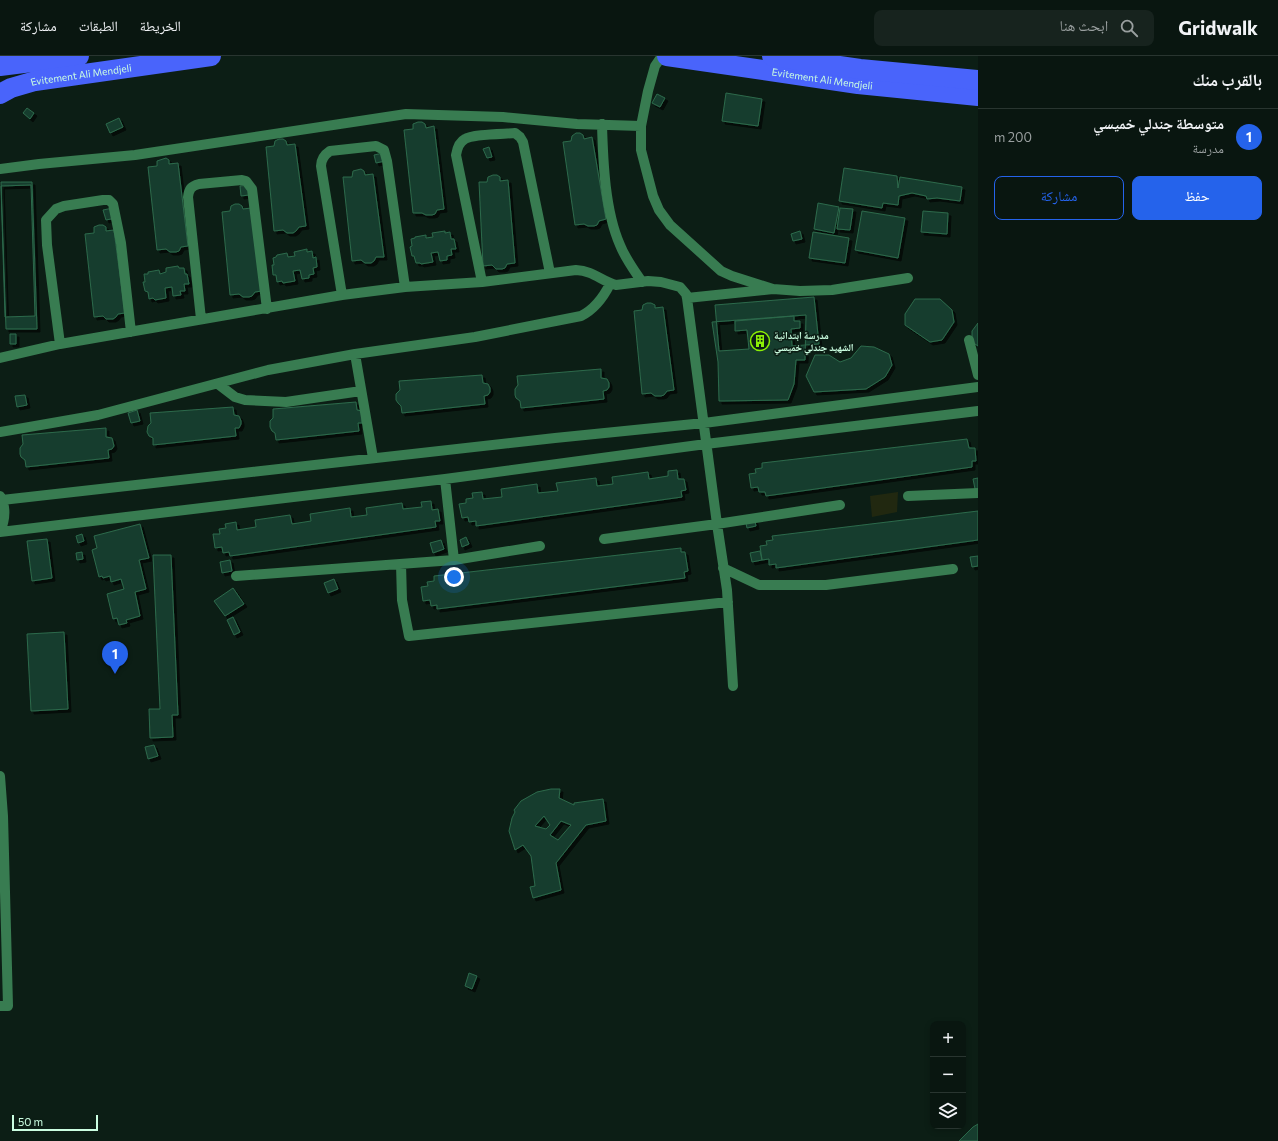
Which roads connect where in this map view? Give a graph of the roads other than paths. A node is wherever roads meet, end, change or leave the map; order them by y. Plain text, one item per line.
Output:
1 (79, 56) edge
2 (211, 56) edge
3 (662, 56) edge
4 (667, 56) edge
5 (778, 56) edge
6 (0, 66) edge
7 (978, 80) edge
8 (0, 94) edge
9 (978, 96) edge
10 (602, 124) junction
11 (642, 126) junction
12 (0, 169) edge
13 (550, 273) junction
14 (908, 278) dead end
15 (482, 282) junction
16 (642, 282) junction
17 (610, 284) junction
18 (405, 287) junction
19 (773, 289) junction
20 (342, 295) junction
21 (687, 298) junction
22 (267, 309) junction
23 (201, 319) junction
24 (131, 332) junction
25 (969, 340) dead end
26 (60, 344) junction
27 (355, 354) junction
28 (0, 358) edge
29 (978, 375) edge
30 (218, 384) junction
31 (978, 387) edge
32 (361, 391) junction
33 (978, 411) edge
34 (704, 423) junction
35 (0, 432) edge
36 (706, 444) junction
37 (373, 458) junction
38 (445, 479) junction
39 (978, 493) edge
40 (908, 496) dead end
41 (1, 498) edge
42 (840, 505) dead end
43 (717, 524) junction
44 (0, 532) edge
45 (604, 539) dead end
46 (540, 546) dead end
47 (454, 560) junction
48 (401, 564) junction
49 (723, 568) junction
50 (953, 569) dead end
51 (236, 576) dead end
52 (728, 602) junction
53 (733, 686) dead end
54 (0, 776) edge
55 (1, 816) edge
56 (4, 1006) edge

1 - 6 highway, Evitement Ali Mendjeli
2 - 8 highway, Evitement Ali Mendjeli
3 - 11 street
4 - 9 highway, Evitement Ali Mendjeli
5 - 7 highway, Evitement Ali Mendjeli
10 - 11 street
10 - 12 street
10 - 16 street
11 - 19 street
13 - 15 street
13 - 15 street
13 - 17 street
14 - 19 street
15 - 18 street
16 - 17 street
16 - 21 street
17 - 27 street
18 - 20 street
18 - 20 street
19 - 21 street
20 - 22 street
21 - 34 street
22 - 23 street
22 - 23 street
23 - 24 street
24 - 26 street
24 - 26 street
25 - 29 street
26 - 28 street
27 - 30 street
27 - 32 street
30 - 32 street
30 - 35 street
31 - 34 street
32 - 37 street
33 - 36 street
34 - 36 street
34 - 37 street
36 - 38 street
36 - 43 street
37 - 41 street
38 - 44 street
38 - 47 street
39 - 40 street
41 - 44 street
42 - 43 street
43 - 45 street
43 - 49 street
46 - 47 street
47 - 48 street
48 - 51 street
48 - 52 street
49 - 50 street
49 - 52 street
52 - 53 street
54 - 55 street
55 - 56 street

